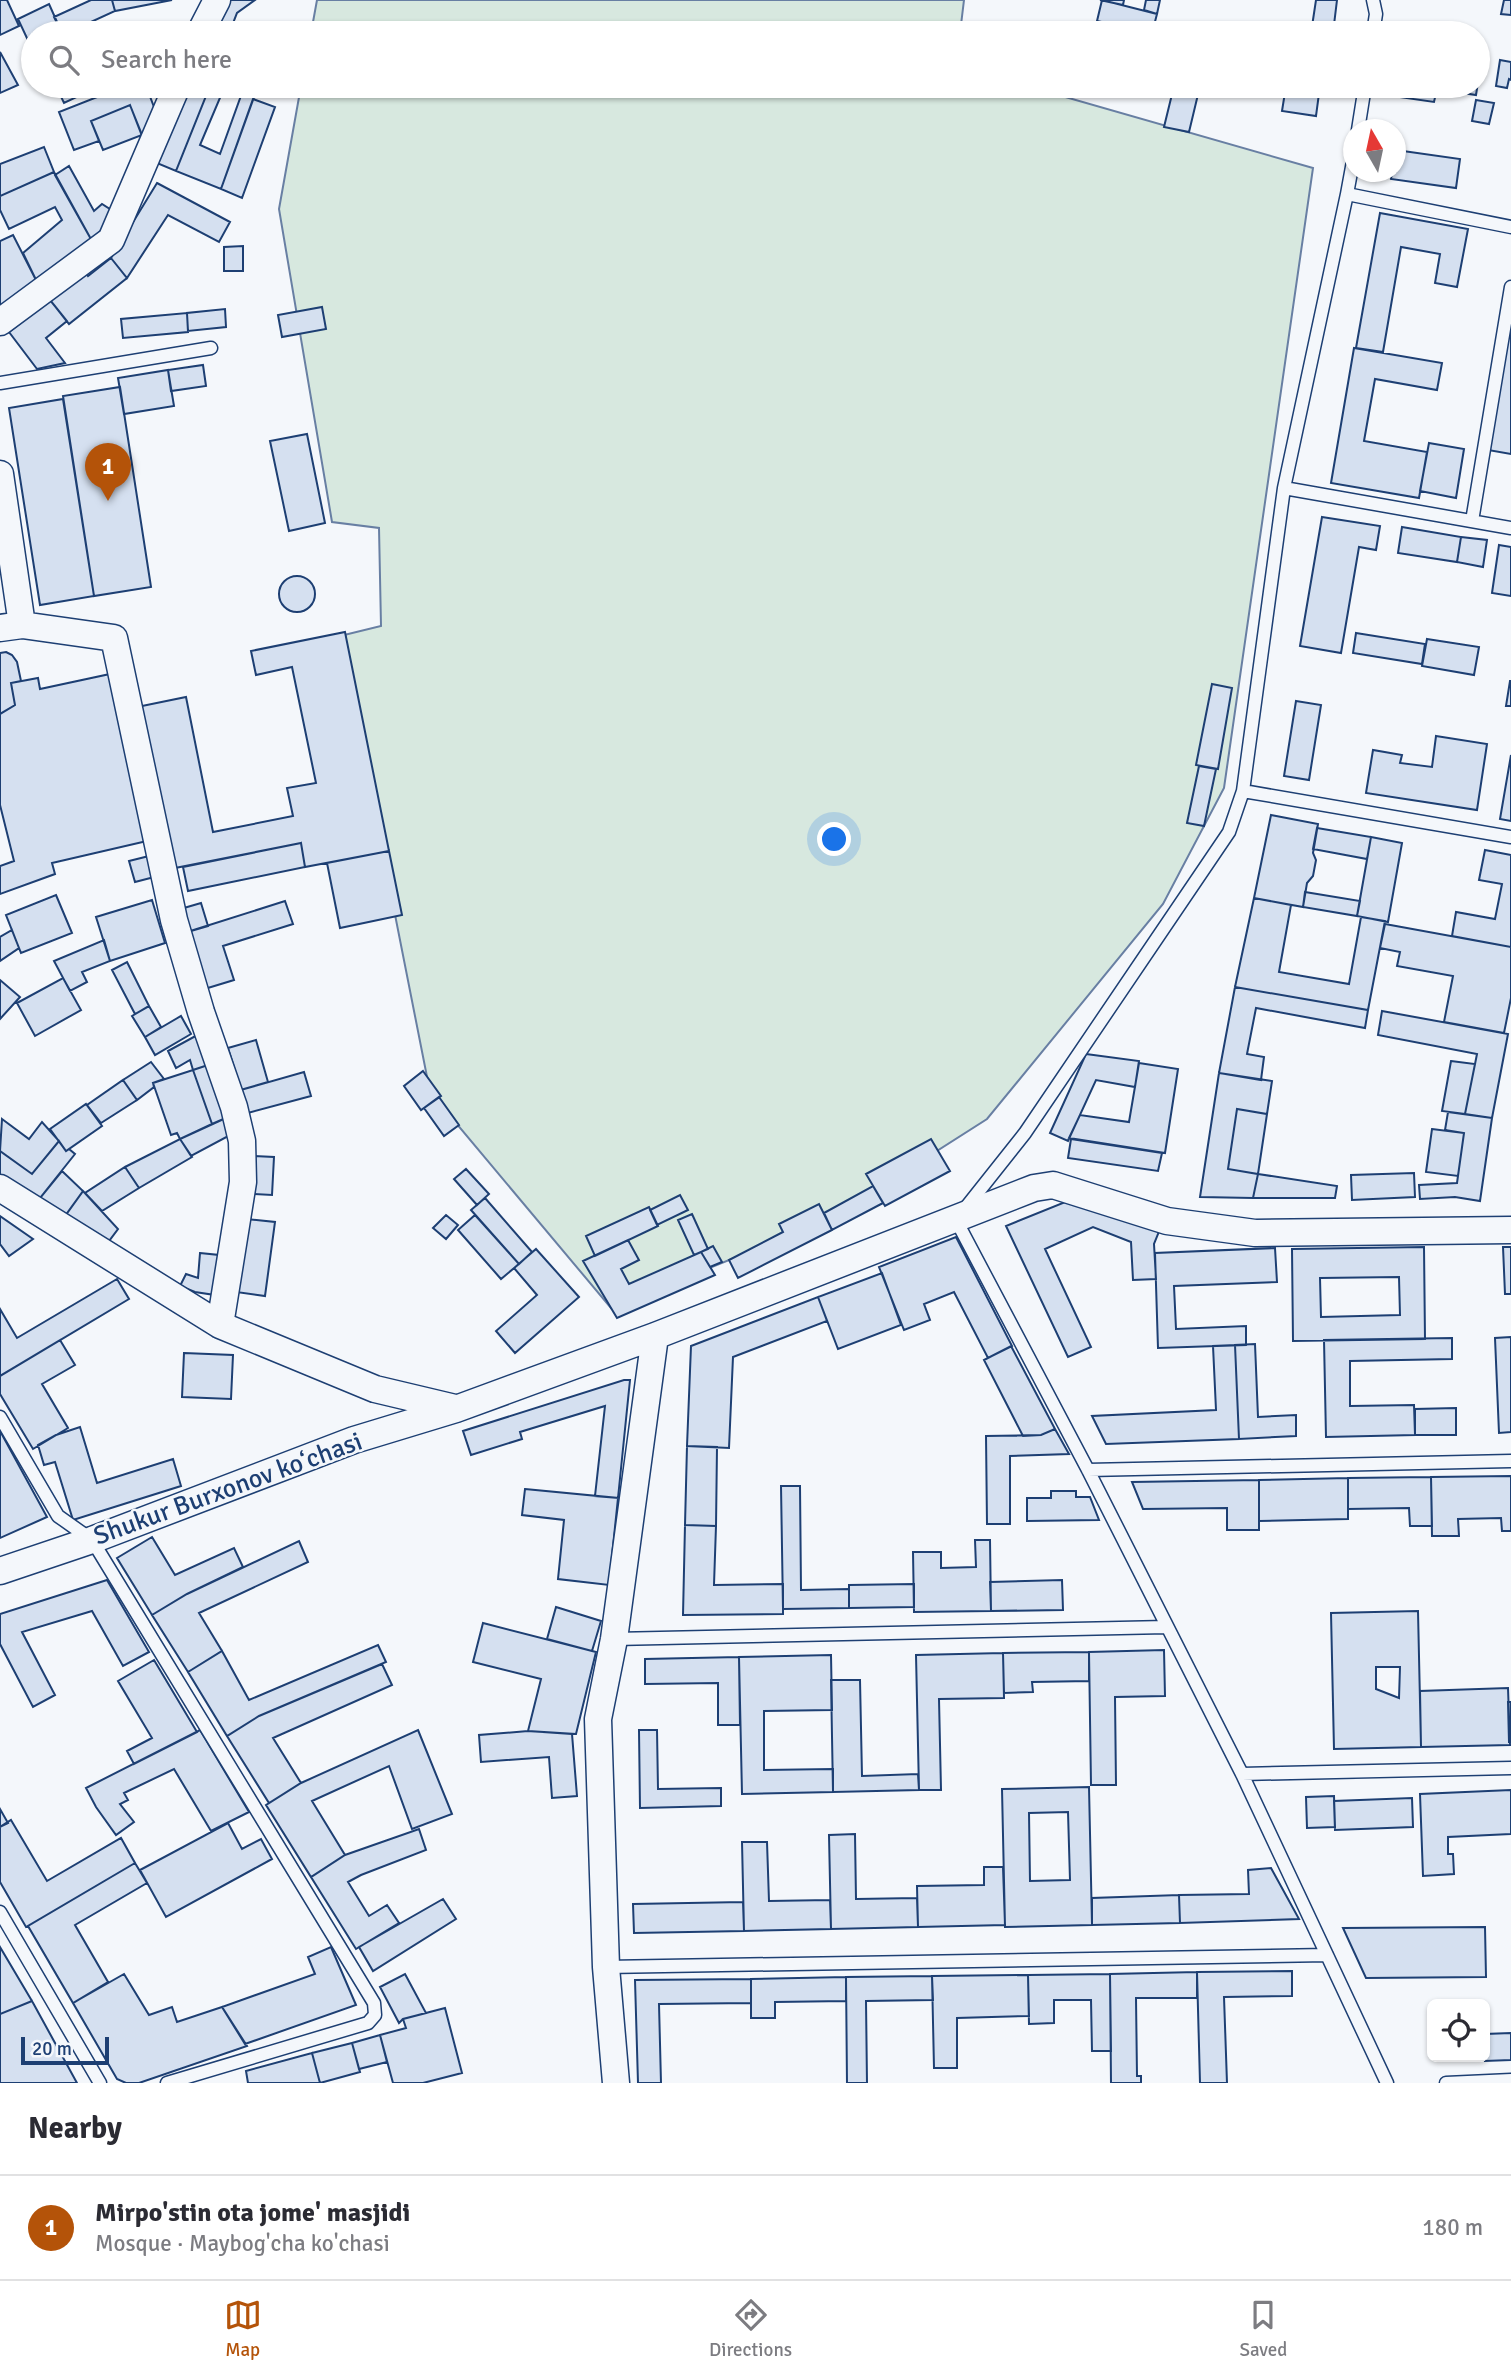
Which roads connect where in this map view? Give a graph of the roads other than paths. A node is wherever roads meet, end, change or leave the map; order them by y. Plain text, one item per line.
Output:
1 (217, 0) edge
2 (1373, 0) edge
3 (206, 21) edge
4 (1375, 21) edge
5 (172, 98) edge
6 (1363, 98) edge
7 (1360, 119) edge
8 (1350, 182) edge
9 (1348, 194) junction
10 (1511, 227) edge
11 (1511, 287) edge
12 (0, 322) edge
13 (211, 348) dead end
14 (0, 383) edge
15 (0, 474) edge
16 (1284, 488) junction
17 (3, 521) edge
18 (1472, 521) junction
19 (1511, 527) edge
20 (11, 627) edge
21 (1243, 791) junction
22 (1511, 837) edge
23 (0, 1188) edge
24 (956, 1220) junction
25 (1511, 1230) edge
26 (220, 1325) junction
27 (655, 1336) junction
28 (456, 1409) junction
29 (0, 1417) edge
30 (1511, 1461) edge
31 (1088, 1470) junction
32 (92, 1540) junction
33 (0, 1571) edge
34 (1166, 1627) junction
35 (614, 1639) junction
36 (1511, 1768) edge
37 (1242, 1774) junction
38 (0, 1912) edge
39 (1327, 1955) junction
40 (606, 1967) junction
41 (1511, 2080) edge
42 (100, 2083) edge
43 (167, 2083) edge
44 (616, 2083) edge
45 (1387, 2083) edge
46 (1446, 2083) edge

1 - 3 street
2 - 4 lane
5 - 12 street
6 - 7 lane
8 - 9 lane
9 - 10 lane
9 - 16 lane
11 - 18 lane
13 - 14 lane
15 - 17 street
16 - 18 lane
16 - 21 lane
17 - 20 street
18 - 19 lane
20 - 26 street
21 - 22 lane
21 - 24 lane
23 - 26 street
24 - 25 street, Shukur Burxonov koʻchasi
24 - 27 street, Shukur Burxonov koʻchasi
24 - 31 lane
26 - 28 street
27 - 28 street, Shukur Burxonov koʻchasi
27 - 35 street
28 - 32 street, Shukur Burxonov koʻchasi
29 - 32 lane
30 - 31 lane
31 - 34 lane
32 - 33 street, Shukur Burxonov koʻchasi
32 - 43 lane
34 - 35 lane
34 - 37 lane
35 - 40 street
36 - 37 lane
37 - 39 lane
38 - 42 lane
39 - 40 lane
39 - 45 lane
40 - 44 street
41 - 46 lane

